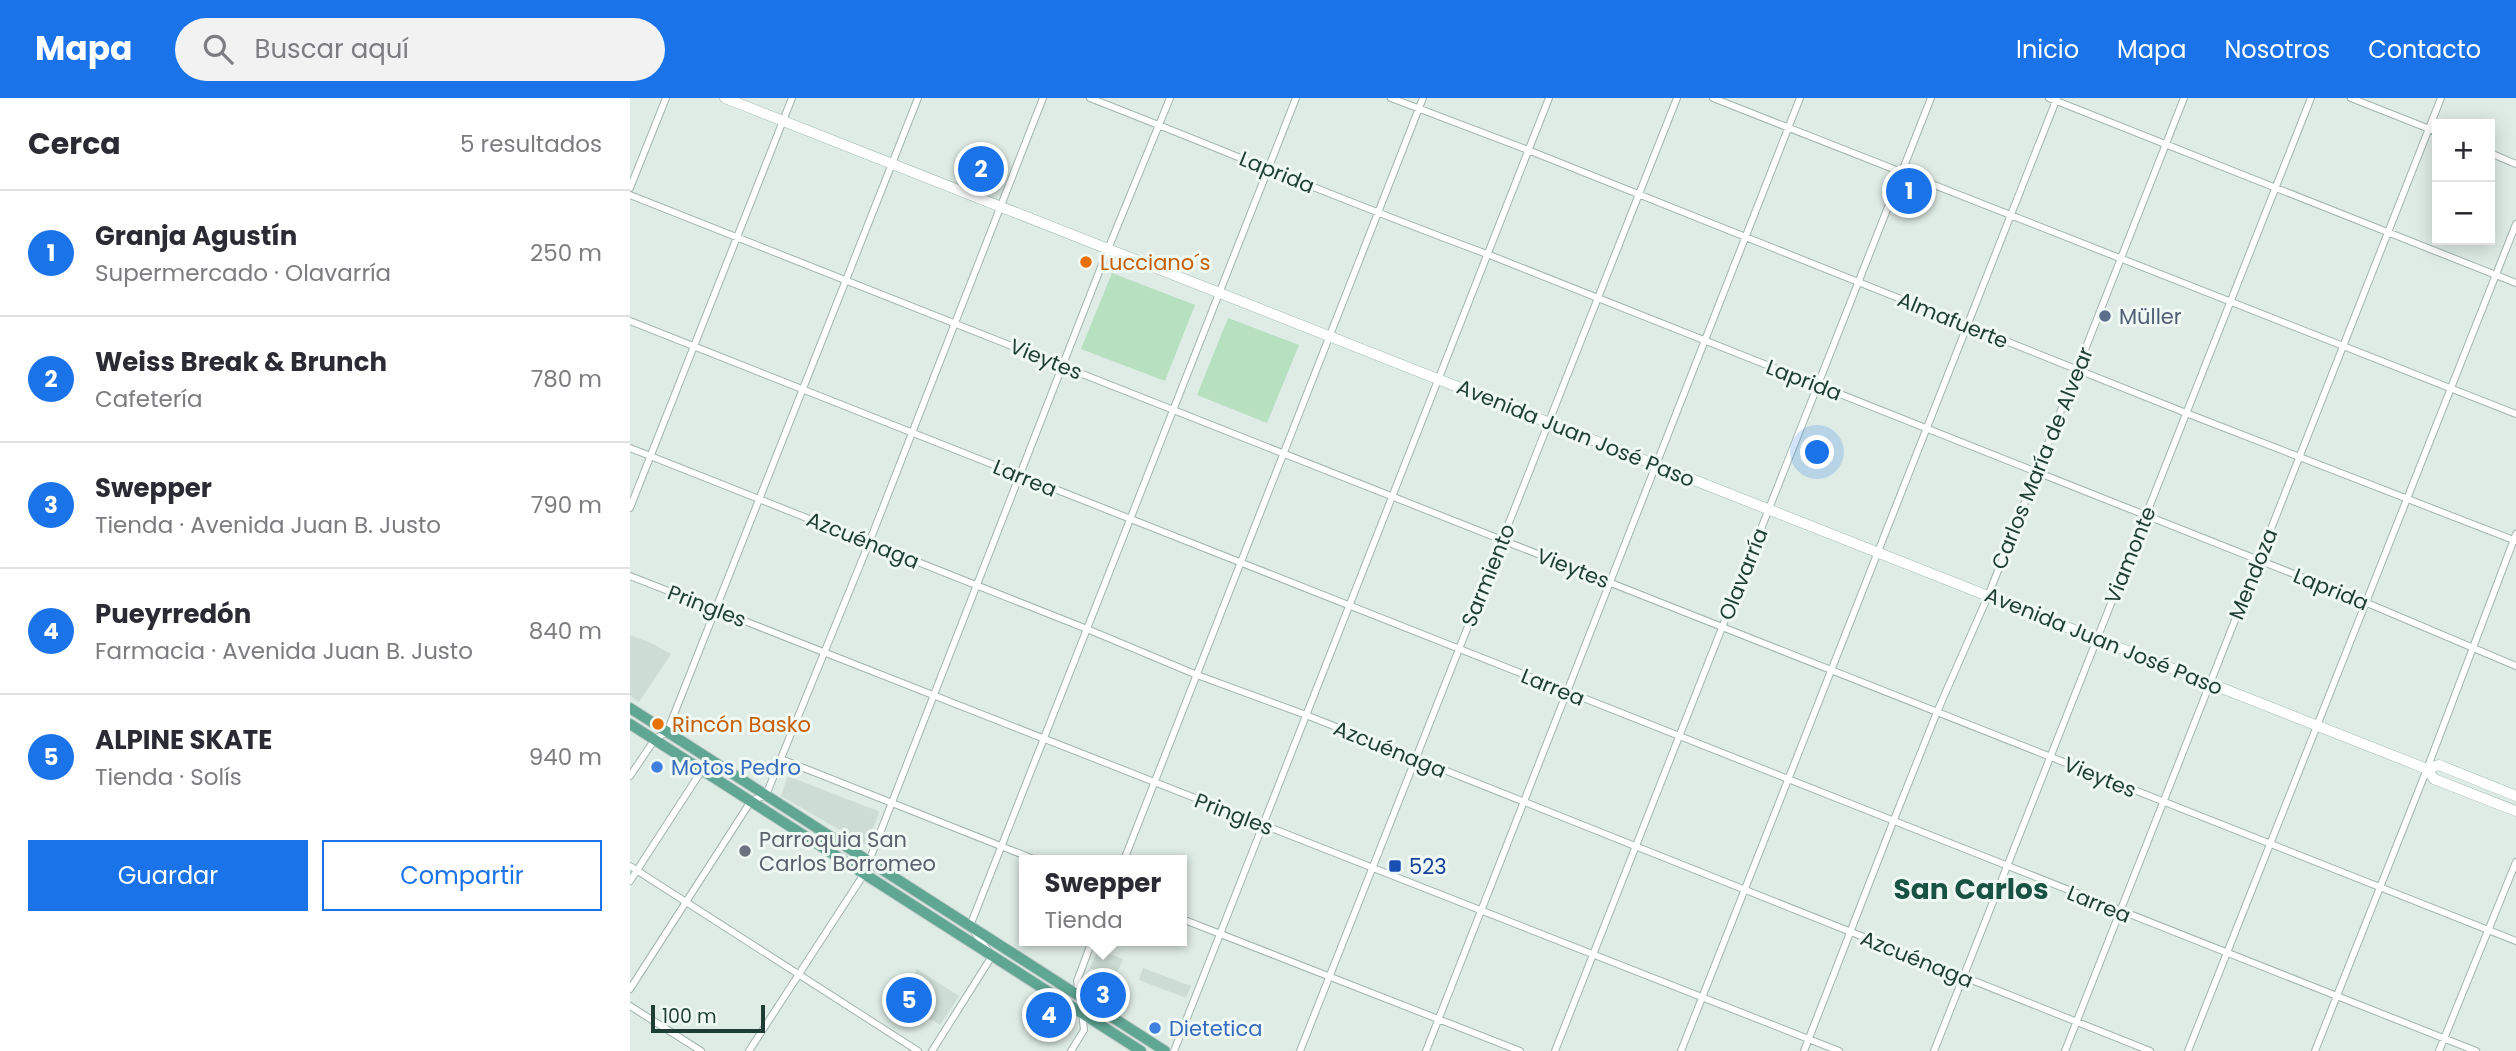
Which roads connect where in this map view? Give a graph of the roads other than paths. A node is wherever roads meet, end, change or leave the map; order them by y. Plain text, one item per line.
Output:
1 (666, 98) edge
2 (725, 98) edge
3 (792, 98) edge
4 (918, 98) edge
5 (1043, 98) edge
6 (1090, 98) edge
7 (1170, 98) edge
8 (1296, 98) edge
9 (1391, 98) edge
10 (1423, 98) edge
11 (1549, 98) edge
12 (1677, 98) edge
13 (1713, 98) edge
14 (1800, 98) edge
15 (1931, 98) edge
16 (2184, 98) edge
17 (2311, 98) edge
18 (2351, 98) edge
19 (2441, 98) edge
20 (2054, 99) edge
21 (1419, 109) junction
22 (783, 121) junction
23 (1158, 125) junction
24 (1788, 128) junction
25 (2428, 129) junction
26 (2432, 130) edge
27 (2166, 144) junction
28 (1528, 150) junction
29 (2495, 155) edge
30 (892, 164) junction
31 (2516, 164) edge
32 (1269, 168) junction
33 (1901, 173) junction
34 (2276, 187) junction
35 (630, 188) edge
36 (630, 195) edge
37 (1639, 195) junction
38 (1001, 206) junction
39 (1378, 214) junction
40 (2010, 216) junction
41 (2516, 224) edge
42 (2388, 233) junction
43 (737, 237) junction
44 (1745, 237) junction
45 (1108, 249) junction
46 (1487, 254) junction
47 (2120, 260) junction
48 (2496, 274) junction
49 (846, 280) junction
50 (1858, 282) junction
51 (2516, 283) edge
52 (1219, 293) junction
53 (1598, 298) junction
54 (2230, 303) junction
55 (630, 321) edge
56 (955, 324) junction
57 (1966, 325) junction
58 (1330, 336) junction
59 (1704, 341) junction
60 (693, 346) junction
61 (2343, 346) junction
62 (1063, 366) junction
63 (2077, 369) junction
64 (1438, 379) junction
65 (1817, 385) junction
66 (802, 390) junction
67 (2451, 390) junction
68 (1173, 410) junction
69 (2186, 413) junction
70 (2516, 414) edge
71 (1549, 422) junction
72 (1926, 428) junction
73 (911, 433) junction
74 (630, 448) edge
75 (1284, 454) junction
76 (650, 456) junction
77 (2299, 457) junction
78 (1656, 465) junction
79 (2036, 472) junction
80 (1019, 476) junction
81 (1392, 496) junction
82 (760, 499) junction
83 (2407, 500) junction
84 (630, 508) edge
85 (1768, 509) junction
86 (2146, 515) junction
87 (1130, 519) junction
88 (2515, 538) edge
89 (1502, 540) junction
90 (869, 543) junction
91 (1877, 552) junction
92 (2259, 560) junction
93 (1240, 563) junction
94 (630, 576) edge
95 (1611, 583) junction
96 (978, 586) junction
97 (1987, 596) junction
98 (2367, 603) junction
99 (1349, 606) junction
100 (716, 610) junction
101 (1722, 627) junction
102 (1087, 629) junction
103 (2097, 639) junction
104 (2471, 648) junction
105 (1458, 650) junction
106 (825, 652) junction
107 (2516, 666) edge
108 (1831, 670) junction
109 (1197, 675) junction
110 (2210, 683) junction
111 (1567, 692) junction
112 (935, 694) junction
113 (630, 708) edge
114 (1937, 712) junction
115 (1306, 715) junction
116 (630, 724) edge
117 (2318, 726) junction
118 (667, 732) junction
119 (1678, 737) junction
120 (1045, 738) junction
121 (655, 740) junction
122 (2050, 757) junction
123 (781, 759) junction
124 (1416, 759) junction
125 (2427, 769) junction
126 (702, 770) junction
127 (630, 776) edge
128 (1788, 780) junction
129 (1154, 784) junction
130 (766, 795) junction
131 (2516, 796) edge
132 (751, 802) junction
133 (1525, 802) junction
134 (2163, 802) junction
135 (893, 803) junction
136 (2516, 811) edge
137 (1893, 822) junction
138 (1263, 824) junction
139 (2271, 844) junction
140 (1002, 846) junction
141 (1635, 846) junction
142 (1023, 855) edge
143 (1126, 855) edge
144 (870, 862) junction
145 (2516, 862) edge
146 (2006, 867) junction
147 (1373, 868) junction
148 (633, 869) edge
149 (864, 874) junction
150 (630, 881) edge
151 (2381, 888) junction
152 (1745, 890) junction
153 (687, 903) junction
154 (1483, 911) junction
155 (2119, 911) junction
156 (1187, 921) edge
157 (970, 926) junction
158 (2489, 930) junction
159 (1849, 931) junction
160 (1220, 933) junction
161 (2516, 941) edge
162 (1090, 946) edge
163 (1593, 954) junction
164 (2227, 954) junction
165 (992, 956) junction
166 (799, 974) junction
167 (1330, 976) junction
168 (1963, 978) junction
169 (630, 989) edge
170 (1079, 996) junction
171 (1703, 997) junction
172 (2336, 998) junction
173 (630, 1006) edge
174 (1082, 1013) junction
175 (1439, 1020) junction
176 (2077, 1022) junction
177 (1809, 1038) junction
178 (2444, 1038) junction
179 (701, 1051) edge
180 (750, 1051) edge
181 (918, 1051) edge
182 (932, 1051) edge
183 (1071, 1051) edge
184 (1141, 1051) edge
185 (1165, 1051) edge
186 (1174, 1051) edge
187 (1300, 1051) edge
188 (1426, 1051) edge
189 (1520, 1051) edge
190 (1555, 1051) edge
191 (1681, 1051) edge
192 (1804, 1051) edge
193 (1839, 1051) edge
194 (1934, 1051) edge
195 (2065, 1051) edge
196 (2150, 1051) edge
197 (2188, 1051) edge
198 (2315, 1051) edge
199 (2439, 1051) edge
200 (2476, 1051) edge

1 - 35 street
2 - 22 main road, Avenida Juan José Paso
3 - 22 street
4 - 30 street
5 - 38 street
6 - 23 street, Laprida
7 - 23 street
8 - 32 street
9 - 21 street, Almafuerte
10 - 21 street
11 - 28 street
12 - 37 street, Sarmiento
13 - 24 street
14 - 24 street
15 - 33 street, Olavarría
16 - 27 street, Carlos María de Alvear
17 - 34 street, Viamonte
18 - 25 street
19 - 25 street, Mendoza
20 - 27 street
20 - 40 street
21 - 28 street, Almafuerte
21 - 39 street
22 - 30 main road, Avenida Juan José Paso
22 - 43 street
23 - 32 street, Laprida
23 - 45 street
24 - 33 street
24 - 44 street
25 - 26 street
25 - 42 street, Mendoza
27 - 34 street
27 - 47 street, Carlos María de Alvear
28 - 37 street, Almafuerte
28 - 46 street
29 - 31 street
30 - 38 main road, Avenida Juan José Paso
30 - 49 street
32 - 39 street, Laprida
32 - 52 street
33 - 40 street
33 - 50 street, Olavarría
34 - 42 street
34 - 54 street, Viamonte
36 - 43 street, Vieytes
37 - 44 street, Almafuerte
37 - 53 street, Sarmiento
38 - 45 main road, Avenida Juan José Paso
38 - 56 street
39 - 46 street, Laprida
39 - 58 street
40 - 47 street
40 - 57 street
41 - 48 street
42 - 48 street
42 - 61 street, Mendoza
43 - 49 street, Vieytes
43 - 60 street
44 - 50 street, Almafuerte
44 - 59 street
45 - 52 main road, Avenida Juan José Paso
45 - 62 street
46 - 53 street, Laprida
46 - 64 street
47 - 54 street
47 - 63 street, Carlos María de Alvear
48 - 51 street
48 - 67 street
49 - 56 street, Vieytes
49 - 66 street
50 - 57 street, Almafuerte
50 - 65 street, Olavarría
52 - 58 main road, Avenida Juan José Paso
52 - 68 street
53 - 59 street, Laprida
53 - 71 street, Sarmiento
54 - 61 street
54 - 69 street, Viamonte
55 - 60 street, Larrea
56 - 62 street, Vieytes
56 - 73 street
57 - 63 street, Almafuerte
57 - 72 street
58 - 64 main road, Avenida Juan José Paso
58 - 75 street
59 - 65 street, Laprida
59 - 78 street
60 - 66 street, Larrea
60 - 76 street
61 - 67 street
61 - 77 street, Mendoza
62 - 68 street, Vieytes
62 - 80 street
63 - 69 street, Almafuerte
63 - 79 street, Carlos María de Alvear
64 - 71 main road, Avenida Juan José Paso
64 - 81 street
65 - 72 street, Laprida
65 - 85 street, Olavarría
66 - 73 street, Larrea
66 - 82 street
67 - 70 street
67 - 83 street
68 - 75 street, Vieytes
68 - 87 street
69 - 77 street, Almafuerte
69 - 86 street, Viamonte
71 - 78 main road, Avenida Juan José Paso
71 - 89 street, Sarmiento
72 - 79 street, Laprida
72 - 91 street
73 - 80 street, Larrea
73 - 90 street
74 - 76 street, Azcuénaga
75 - 81 street, Vieytes
75 - 93 street
76 - 82 street, Azcuénaga
76 - 84 street
77 - 83 street, Almafuerte
77 - 92 street, Mendoza
78 - 85 main road, Avenida Juan José Paso
78 - 95 street
79 - 86 street, Laprida
79 - 97 street, Carlos María de Alvear
80 - 87 street, Larrea
80 - 96 street
81 - 89 street, Vieytes
81 - 99 street
82 - 90 street, Azcuénaga
82 - 100 street
83 - 88 street, Almafuerte
83 - 98 street
85 - 91 main road, Avenida Juan José Paso
85 - 101 street, Olavarría
86 - 92 street, Laprida
86 - 103 street, Viamonte
87 - 93 street, Larrea
87 - 102 street
88 - 104 street
89 - 95 street, Vieytes
89 - 105 street, Sarmiento
90 - 96 street, Azcuénaga
90 - 106 street
91 - 97 main road, Avenida Juan José Paso
91 - 108 street
92 - 98 street, Laprida
92 - 110 street, Mendoza
93 - 99 street, Larrea
93 - 109 street
94 - 100 street, Pringles
95 - 101 street, Vieytes
95 - 111 street
96 - 102 street, Azcuénaga
96 - 112 street
97 - 103 main road, Avenida Juan José Paso
97 - 114 street, Carlos María de Alvear
98 - 104 street, Laprida
98 - 117 street
99 - 105 street, Larrea
99 - 115 street
100 - 106 street, Pringles
100 - 118 street
101 - 108 street, Vieytes
101 - 119 street, Olavarría
102 - 109 street, Azcuénaga
102 - 120 street
103 - 110 main road, Avenida Juan José Paso
103 - 122 street, Viamonte
104 - 107 street, Laprida
104 - 125 street
105 - 111 street, Larrea
105 - 124 street, Sarmiento
106 - 112 street, Pringles
106 - 123 street
108 - 114 street, Vieytes
108 - 128 street
109 - 115 street, Azcuénaga
109 - 129 street
110 - 117 main road, Avenida Juan José Paso
110 - 134 street, Mendoza
111 - 119 street, Larrea
111 - 133 street
112 - 120 street, Pringles
112 - 135 street
113 - 118 main road
114 - 122 street, Vieytes
114 - 137 street, Carlos María de Alvear
115 - 124 street, Azcuénaga
115 - 138 street
116 - 121 main road
117 - 125 main road, Avenida Juan José Paso
117 - 139 street
118 - 121 street
118 - 130 main road
119 - 128 street, Larrea
119 - 141 street, Olavarría
120 - 129 street, Pringles
120 - 140 street
121 - 126 main road
121 - 127 street
122 - 134 street, Vieytes
122 - 146 street, Viamonte
123 - 130 street
123 - 135 street
124 - 133 street, Azcuénaga
124 - 147 street, Sarmiento
125 - 131 main road, Avenida Juan José Paso
125 - 136 main road, Avenida Juan José Paso
125 - 151 street
126 - 132 main road
126 - 148 street
128 - 137 street, Larrea
128 - 152 street
129 - 138 street, Pringles
129 - 143 street
130 - 132 street
130 - 144 main road
132 - 149 main road
132 - 153 street
133 - 141 street, Azcuénaga
133 - 154 street
134 - 139 street, Vieytes
134 - 155 street, Mendoza
135 - 140 street
135 - 144 street
137 - 146 street, Larrea
137 - 159 street, Carlos María de Alvear
138 - 147 street, Pringles
138 - 160 street
139 - 151 street, Vieytes
139 - 164 street
140 - 142 street
140 - 157 street
141 - 152 street, Azcuénaga
141 - 163 street, Olavarría
144 - 149 street
144 - 157 main road
145 - 158 street
146 - 155 street, Larrea
146 - 168 street, Viamonte
147 - 154 street, Pringles
147 - 167 street, Sarmiento
148 - 150 street
148 - 153 street
149 - 165 main road
149 - 166 street
151 - 158 street, Vieytes
151 - 172 street
152 - 159 street, Azcuénaga
152 - 171 street
153 - 166 street
153 - 169 street
154 - 163 street, Pringles
154 - 175 street
155 - 164 street, Larrea
155 - 176 street, Mendoza
156 - 160 street
157 - 165 street
157 - 170 main road
158 - 161 street, Vieytes
158 - 178 street
159 - 168 street, Azcuénaga
159 - 177 street, Carlos María de Alvear
160 - 167 street
160 - 186 street
162 - 170 street
163 - 171 street, Pringles
163 - 190 street, Olavarría
164 - 172 street, Larrea
164 - 197 street
165 - 174 main road
165 - 182 street
166 - 180 street
166 - 181 street
167 - 175 street
167 - 187 street, Sarmiento
168 - 176 street, Azcuénaga
168 - 194 street, Viamonte
170 - 174 street
170 - 185 main road
171 - 177 street, Pringles
171 - 191 street
172 - 178 street, Larrea
172 - 198 street
173 - 179 street
174 - 183 street
174 - 184 main road
175 - 188 street
175 - 189 street
176 - 195 street, Mendoza
176 - 196 street, Azcuénaga
177 - 192 street, Carlos María de Alvear
177 - 193 street, Pringles
178 - 199 street
178 - 200 street, Larrea

